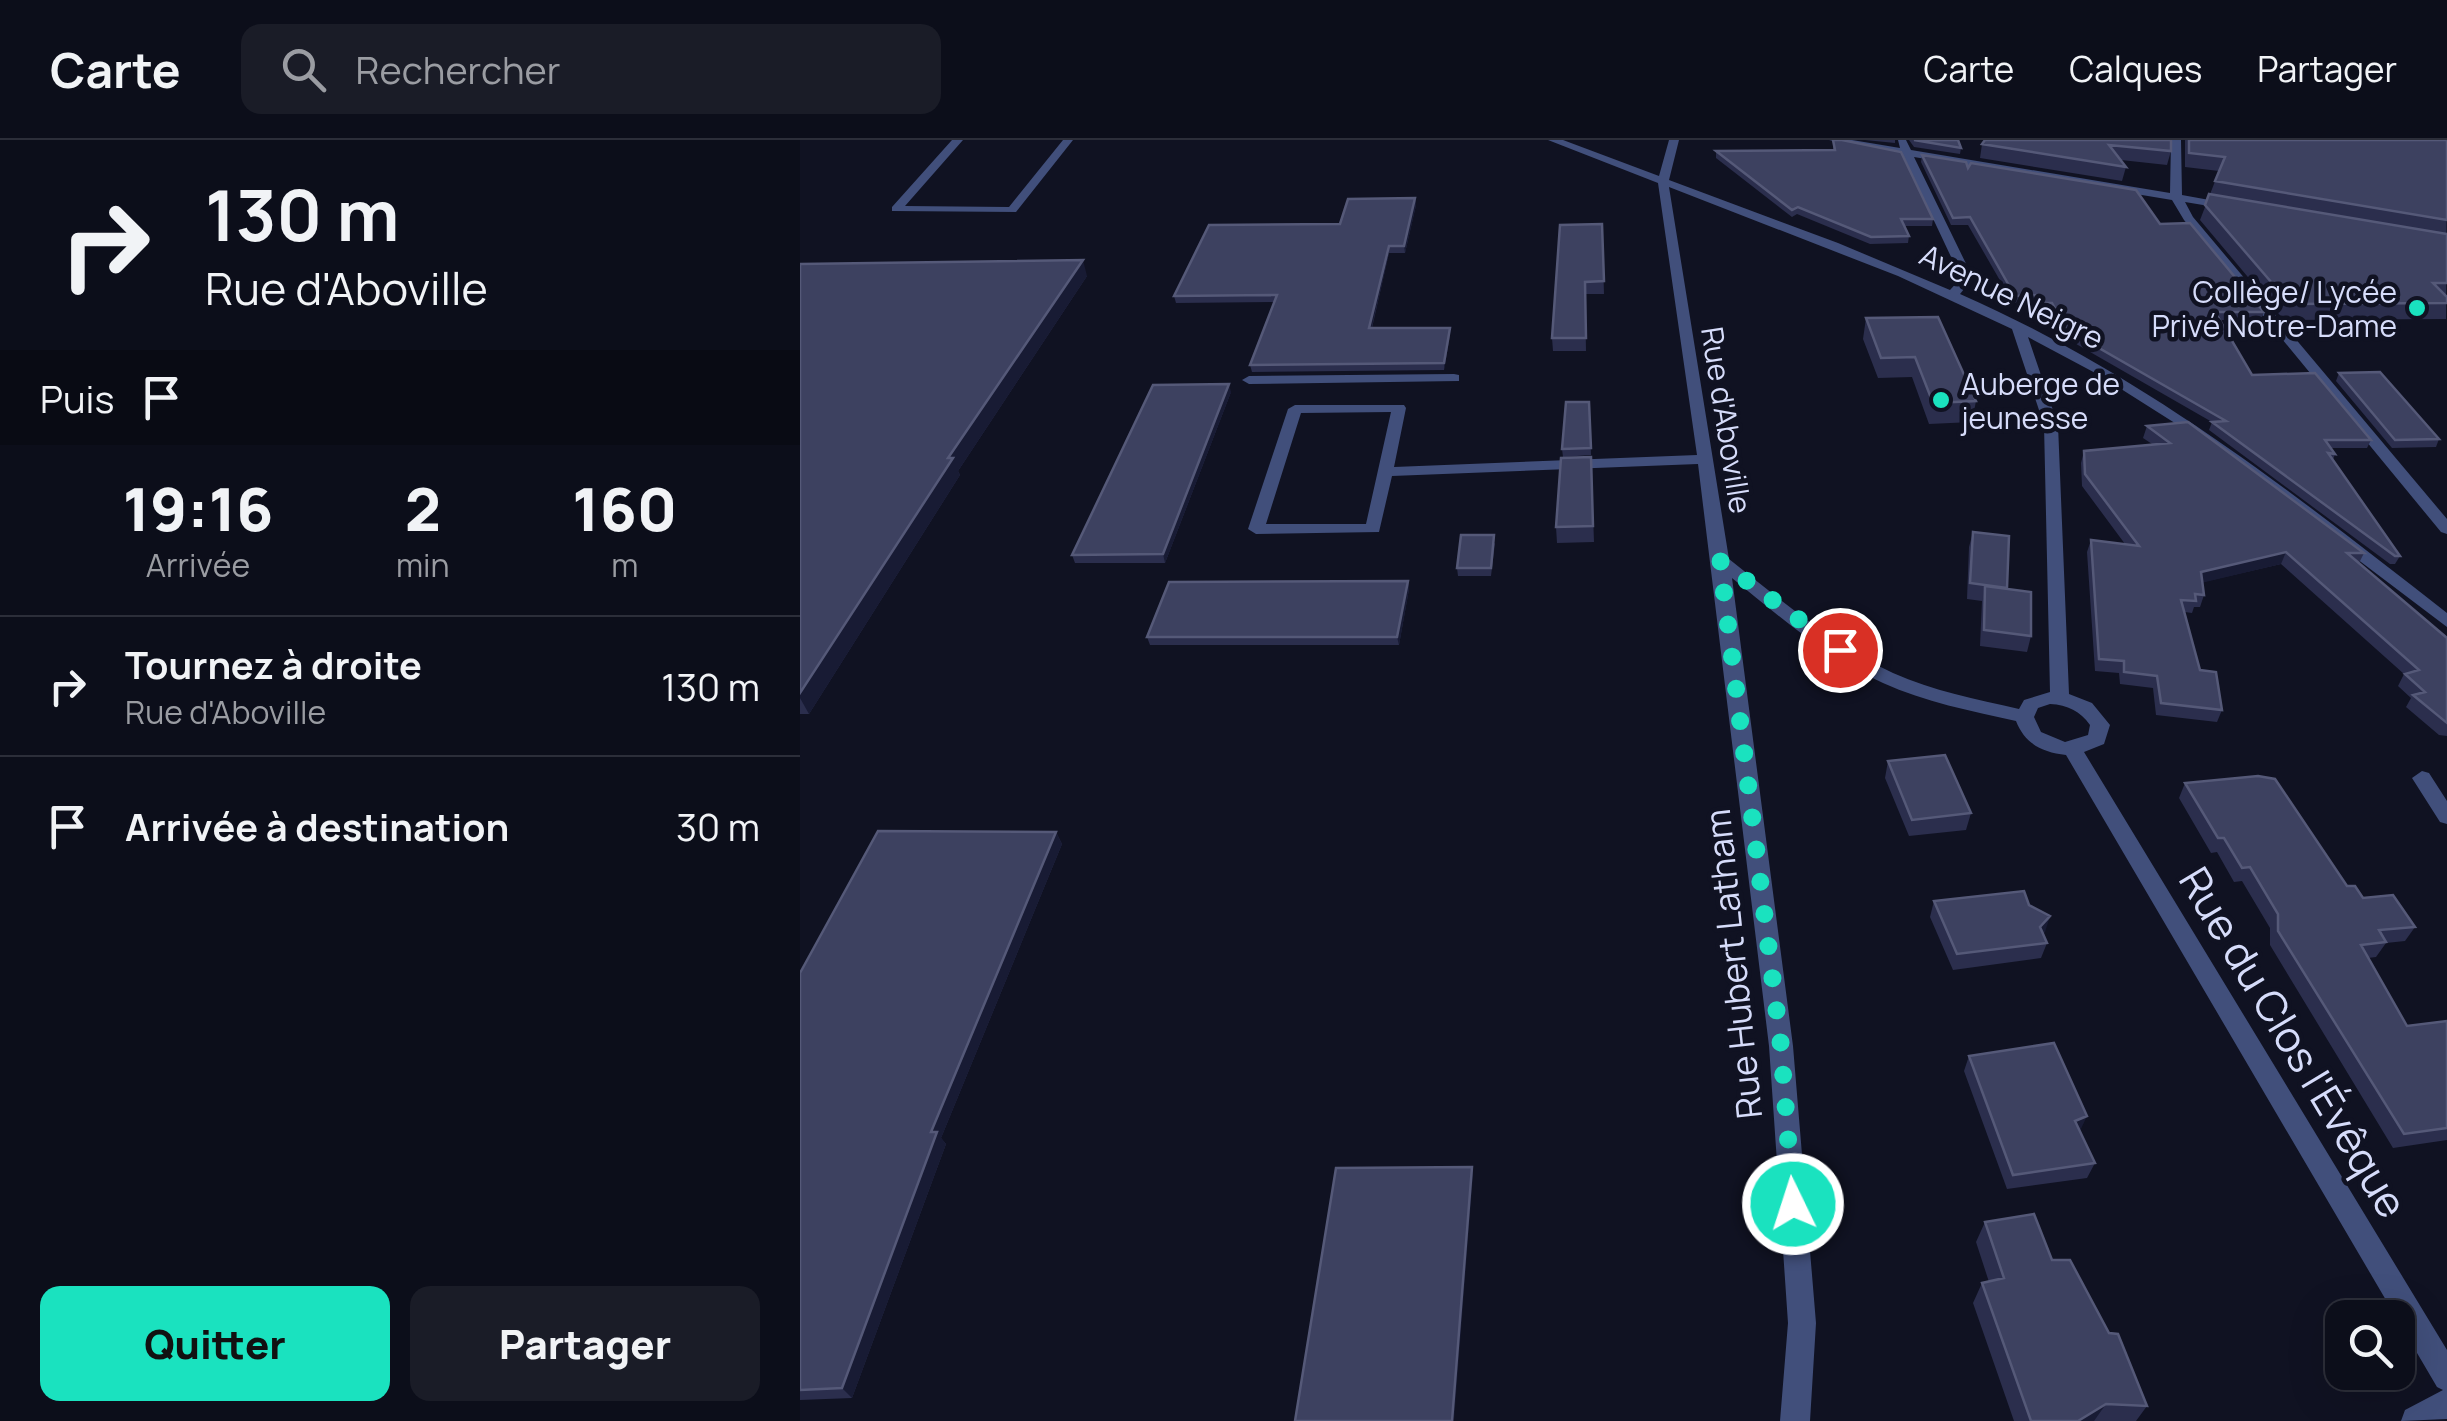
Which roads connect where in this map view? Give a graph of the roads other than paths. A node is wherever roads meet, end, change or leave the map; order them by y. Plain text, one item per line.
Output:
1 (958, 140) edge
2 (1068, 140) edge
3 (1553, 140) edge
4 (1674, 140) edge
5 (1834, 140) edge
6 (2176, 140) edge
7 (1903, 146) edge
8 (1663, 183) junction
9 (2176, 197) junction
10 (2243, 209) edge
11 (1953, 294) junction
12 (2018, 326) junction
13 (1454, 378) dead end
14 (1248, 380) dead end
15 (1705, 458) junction
16 (1385, 472) junction
17 (2447, 529) edge
18 (1720, 561) junction
19 (2447, 622) edge
20 (2060, 698) junction
21 (2024, 716) junction
22 (2072, 749) junction
23 (2422, 778) dead end
24 (2447, 817) edge
25 (2447, 1376) edge
26 (2447, 1403) edge
27 (1795, 1421) edge
28 (2416, 1421) edge

1 - 2 street
3 - 8 street, Avenue Neigre
4 - 8 street
5 - 7 street
6 - 9 street
7 - 9 street
7 - 11 street
8 - 11 street, Avenue Neigre
8 - 15 street, Rue d'Aboville
9 - 10 street
9 - 17 street
11 - 12 street, Avenue Neigre
12 - 19 street, Avenue Neigre
12 - 20 street
13 - 14 street
15 - 16 street
15 - 18 street, Rue d'Aboville
16 - 16 street
18 - 21 street, Rue d'Aboville
18 - 27 street, Rue Hubert Latham
20 - 21 street
20 - 22 street
21 - 22 street
22 - 25 street, Rue du Clos l'Évêque
23 - 24 street
26 - 28 street

